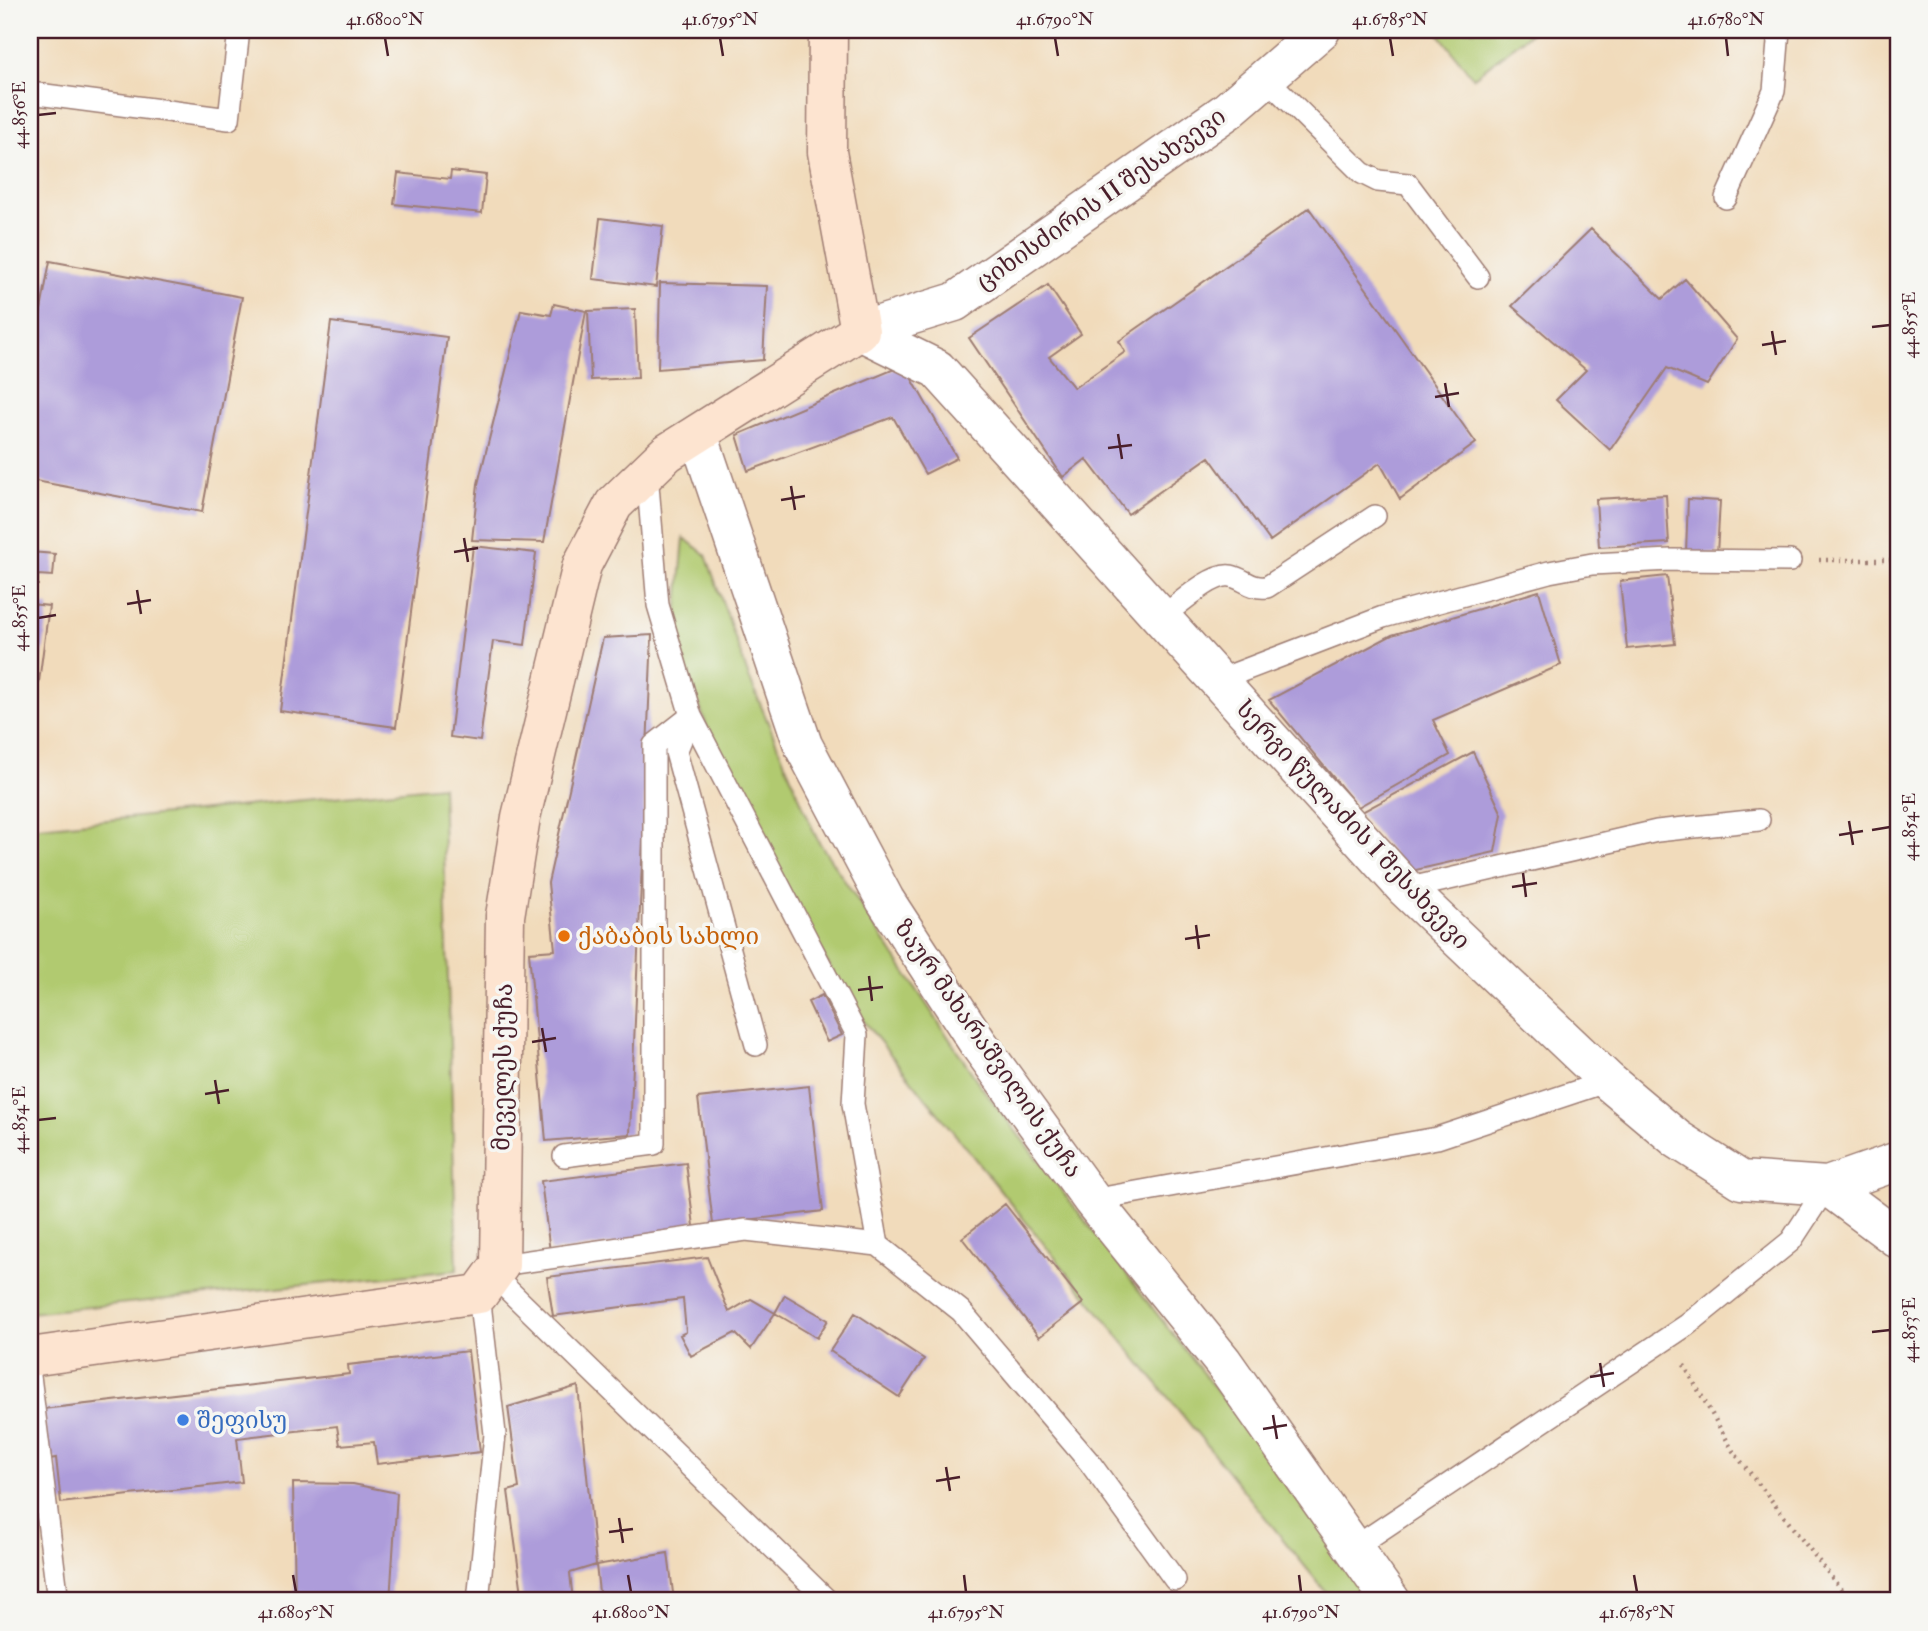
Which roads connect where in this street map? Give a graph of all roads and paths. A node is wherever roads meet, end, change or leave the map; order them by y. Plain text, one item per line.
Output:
1 (239, 30) edge
2 (828, 30) edge
3 (1321, 30) edge
4 (1779, 30) edge
5 (1266, 78) junction
6 (30, 93) edge
7 (1726, 198) dead end
8 (1478, 277) dead end
9 (860, 331) junction
10 (698, 435) junction
11 (647, 473) junction
12 (1375, 516) dead end
13 (1832, 560) dead end
14 (1898, 560) edge
15 (1790, 561) dead end
16 (1161, 618) junction
17 (1216, 681) junction
18 (691, 716) junction
19 (1759, 820) dead end
20 (1406, 889) junction
21 (756, 1045) dead end
22 (1608, 1081) junction
23 (564, 1156) dead end
24 (1898, 1161) edge
25 (1827, 1186) junction
26 (1093, 1200) junction
27 (1898, 1239) edge
28 (878, 1245) junction
29 (491, 1278) junction
30 (1669, 1338) junction
31 (30, 1357) edge
32 (30, 1376) edge
33 (33, 1433) edge
34 (1355, 1548) junction
35 (1175, 1580) dead end
36 (58, 1601) edge
37 (478, 1601) edge
38 (828, 1601) edge
39 (1391, 1601) edge
40 (1850, 1601) edge

1 - 6 lane
2 - 9 street
3 - 5 street, ციხისძირის II შესახვევი
4 - 7 lane
5 - 8 lane
5 - 9 street, ციხისძირის II შესახვევი
9 - 10 street, მეველეს ქუჩა
9 - 16 street, სერგი წულაძის I შესახვევი
10 - 11 street, მეველეს ქუჩა
10 - 26 street, ზაურ მახარაშვილის ქუჩა
11 - 18 lane
11 - 29 street, მეველეს ქუჩა
12 - 16 lane
13 - 14 path
15 - 17 lane
16 - 17 street, სერგი წულაძის I შესახვევი
17 - 20 street, სერგი წულაძის I შესახვევი
18 - 21 lane
18 - 23 lane
18 - 28 lane
19 - 20 lane
20 - 22 street, სერგი წულაძის I შესახვევი
22 - 25 street, სერგი წულაძის I შესახვევი
22 - 26 lane
24 - 25 street
25 - 27 street
25 - 30 lane
26 - 34 street, ზაურ მახარაშვილის ქუჩა
28 - 29 lane
28 - 35 lane
29 - 31 street
29 - 37 lane
29 - 38 lane
30 - 34 lane
30 - 40 path
32 - 33 lane
33 - 36 lane
34 - 39 street, ზაურ მახარაშვილის ქუჩა

